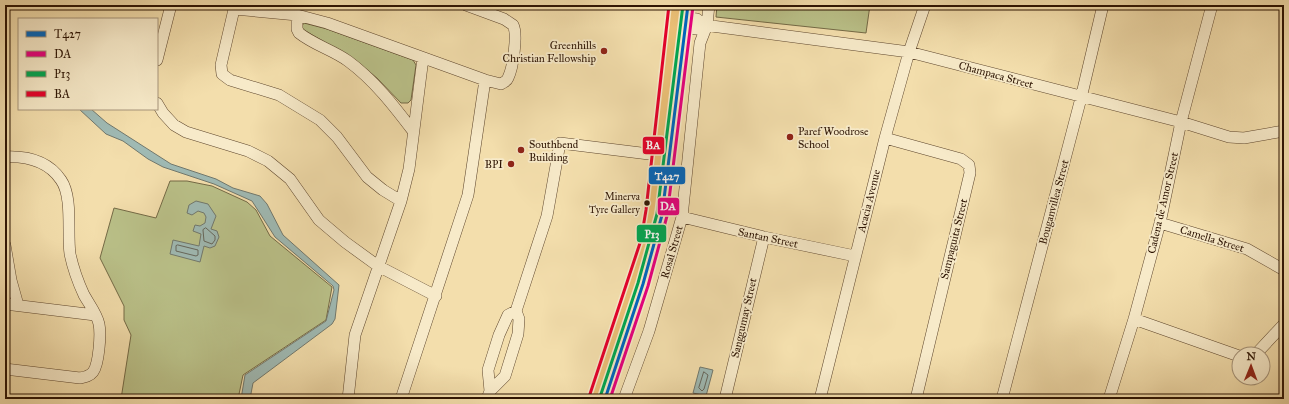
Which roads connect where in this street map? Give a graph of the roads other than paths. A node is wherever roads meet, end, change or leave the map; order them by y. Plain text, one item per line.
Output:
1 (171, 5) edge
2 (466, 5) edge
3 (709, 5) edge
4 (925, 5) edge
5 (1212, 5) edge
6 (1101, 6) edge
7 (235, 7) edge
8 (297, 15) junction
9 (673, 16) edge
10 (695, 21) edge
11 (909, 52) junction
12 (158, 56) edge
13 (423, 58) junction
14 (485, 80) junction
15 (1081, 98) junction
16 (158, 105) edge
17 (1181, 122) junction
18 (414, 131) junction
19 (1284, 131) edge
20 (885, 138) junction
21 (658, 155) junction
22 (5, 157) edge
23 (400, 201) junction
24 (682, 217) junction
25 (1160, 223) junction
26 (764, 237) junction
27 (5, 246) edge
28 (856, 256) junction
29 (378, 266) junction
30 (1284, 270) edge
31 (436, 296) junction
32 (5, 304) edge
33 (18, 305) junction
34 (516, 310) junction
35 (95, 315) junction
36 (1134, 319) junction
37 (1284, 324) edge
38 (1263, 346) edge
39 (495, 348) junction
40 (512, 353) junction
41 (1231, 353) edge
42 (5, 369) edge
43 (488, 395) edge
44 (348, 399) edge
45 (401, 399) edge
46 (594, 399) edge
47 (605, 399) edge
48 (624, 399) edge
49 (725, 399) edge
50 (820, 399) edge
51 (916, 399) edge
52 (1002, 399) edge
53 (1109, 399) edge

1 - 12 street
2 - 14 street
3 - 10 street, Rosal Street
4 - 11 street, Acacia Avenue
5 - 17 street, Cadena de Amor Street
6 - 15 street, Bouganvillea Street
7 - 8 street
7 - 23 street
8 - 13 street
8 - 18 street
9 - 10 street, Champaca Street
9 - 21 main road
10 - 11 street, Champaca Street
10 - 24 street, Rosal Street
10 - 47 main road
11 - 15 street, Champaca Street
11 - 20 street, Acacia Avenue
13 - 14 street
13 - 18 street
14 - 31 street
15 - 17 street, Champaca Street
15 - 52 street, Bouganvillea Street
16 - 29 street
17 - 19 street, Champaca Street
17 - 25 street, Cadena de Amor Street
18 - 23 street
20 - 28 street, Acacia Avenue
20 - 51 street, Sampaguita Street
21 - 34 street
21 - 46 main road
22 - 35 street
23 - 29 street
24 - 26 street, Santan Street
24 - 48 street, Rosal Street
25 - 30 street, Camella Street
25 - 36 street, Cadena de Amor Street
26 - 28 street, Santan Street
26 - 49 street, Sanggumay Street
27 - 33 street
28 - 50 street, Acacia Avenue
29 - 31 street
29 - 44 street
31 - 45 street
32 - 33 street
33 - 35 street
34 - 39 street
34 - 40 street
35 - 42 street
36 - 41 street
36 - 53 street, Cadena de Amor Street
37 - 38 street
39 - 40 street
39 - 40 street
39 - 43 street
40 - 43 street

